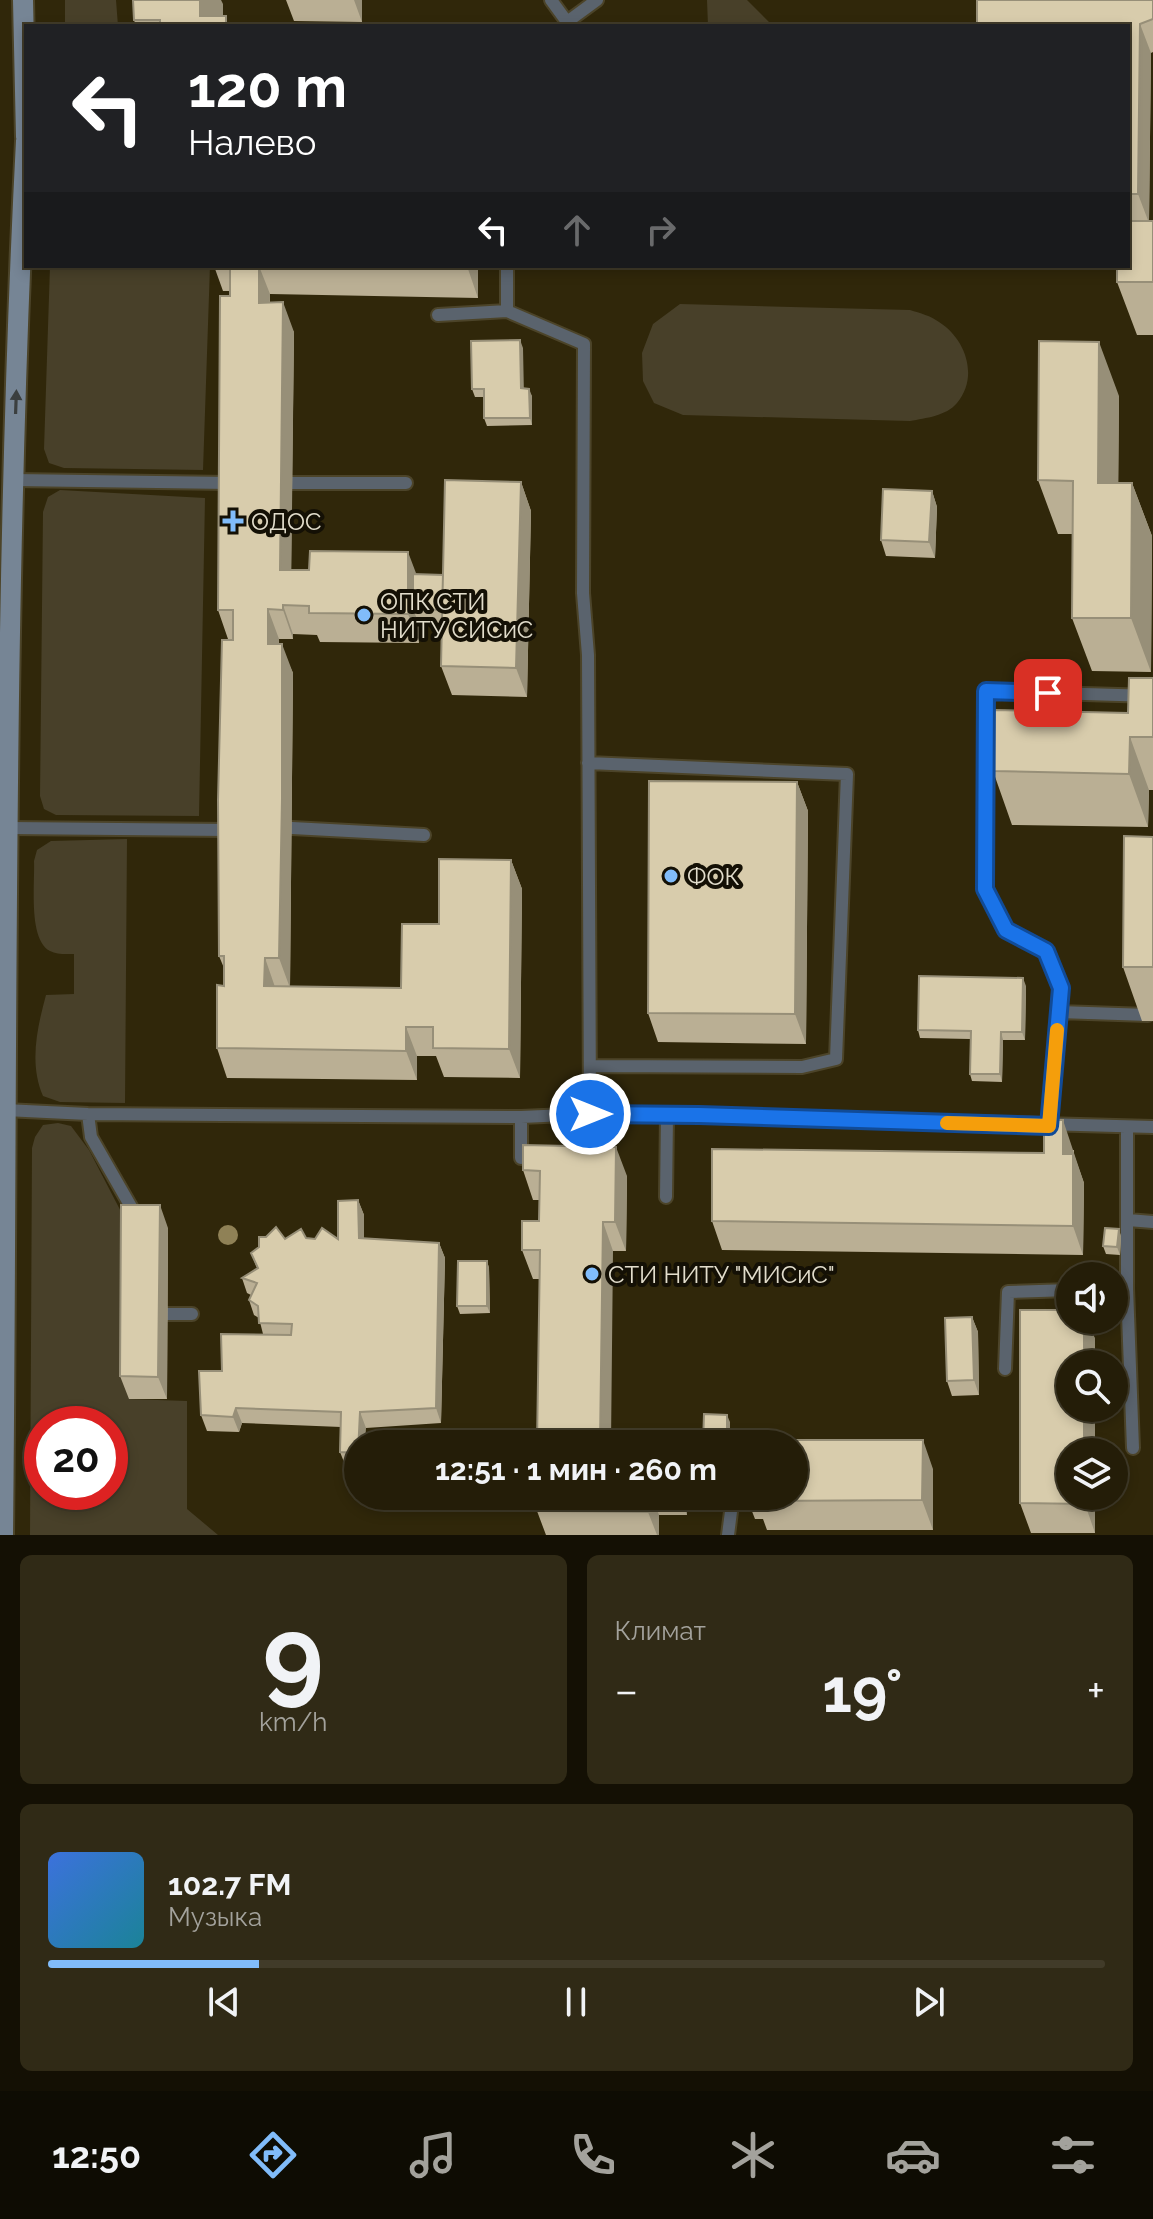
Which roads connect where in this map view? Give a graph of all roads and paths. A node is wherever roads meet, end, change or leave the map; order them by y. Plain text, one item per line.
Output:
1 (23, 0) edge
2 (551, 0) edge
3 (597, 0) edge
4 (568, 24) edge
5 (24, 46) edge
6 (24, 200) edge
7 (507, 268) edge
8 (507, 311) junction
9 (438, 315) dead end
10 (14, 480) junction
11 (229, 483) edge
12 (292, 483) dead end
13 (406, 483) dead end
14 (1153, 696) edge
15 (588, 763) junction
16 (8, 828) junction
17 (292, 828) dead end
18 (229, 830) edge
19 (424, 835) dead end
20 (1059, 1012) junction
21 (1148, 1015) dead end
22 (590, 1066) junction
23 (5, 1110) junction
24 (88, 1114) junction
25 (590, 1114) junction
26 (667, 1114) junction
27 (521, 1117) junction
28 (1049, 1126) junction
29 (1127, 1127) junction
30 (1153, 1127) edge
31 (521, 1158) edge
32 (666, 1197) dead end
33 (1128, 1220) junction
34 (1153, 1222) edge
35 (138, 1231) edge
36 (1123, 1262) edge
37 (1056, 1290) edge
38 (137, 1314) edge
39 (192, 1314) dead end
40 (1124, 1334) edge
41 (1005, 1369) dead end
42 (1133, 1448) dead end
43 (731, 1510) edge
44 (3, 1535) edge
45 (728, 1535) edge

1 - 5 main road
2 - 4 lane
3 - 4 lane
10 -> 6 main road
7 - 8 lane
8 - 9 lane
8 - 15 lane
10 - 11 lane
10 - 16 main road
12 - 13 lane
14 - 20 lane
15 - 22 lane
15 - 22 lane
16 - 18 lane
16 - 23 main road
17 - 19 lane
20 - 21 lane
20 - 28 lane
22 - 25 lane
23 - 24 lane
23 - 44 main road
24 - 27 lane
24 - 35 lane
25 - 26 lane
25 - 27 lane
26 - 28 lane
26 - 32 lane
27 - 31 lane
28 - 29 lane
29 - 30 lane
29 - 33 lane
33 - 34 lane
33 - 36 lane
37 - 41 lane
38 - 39 lane
40 - 42 lane
43 - 45 lane

